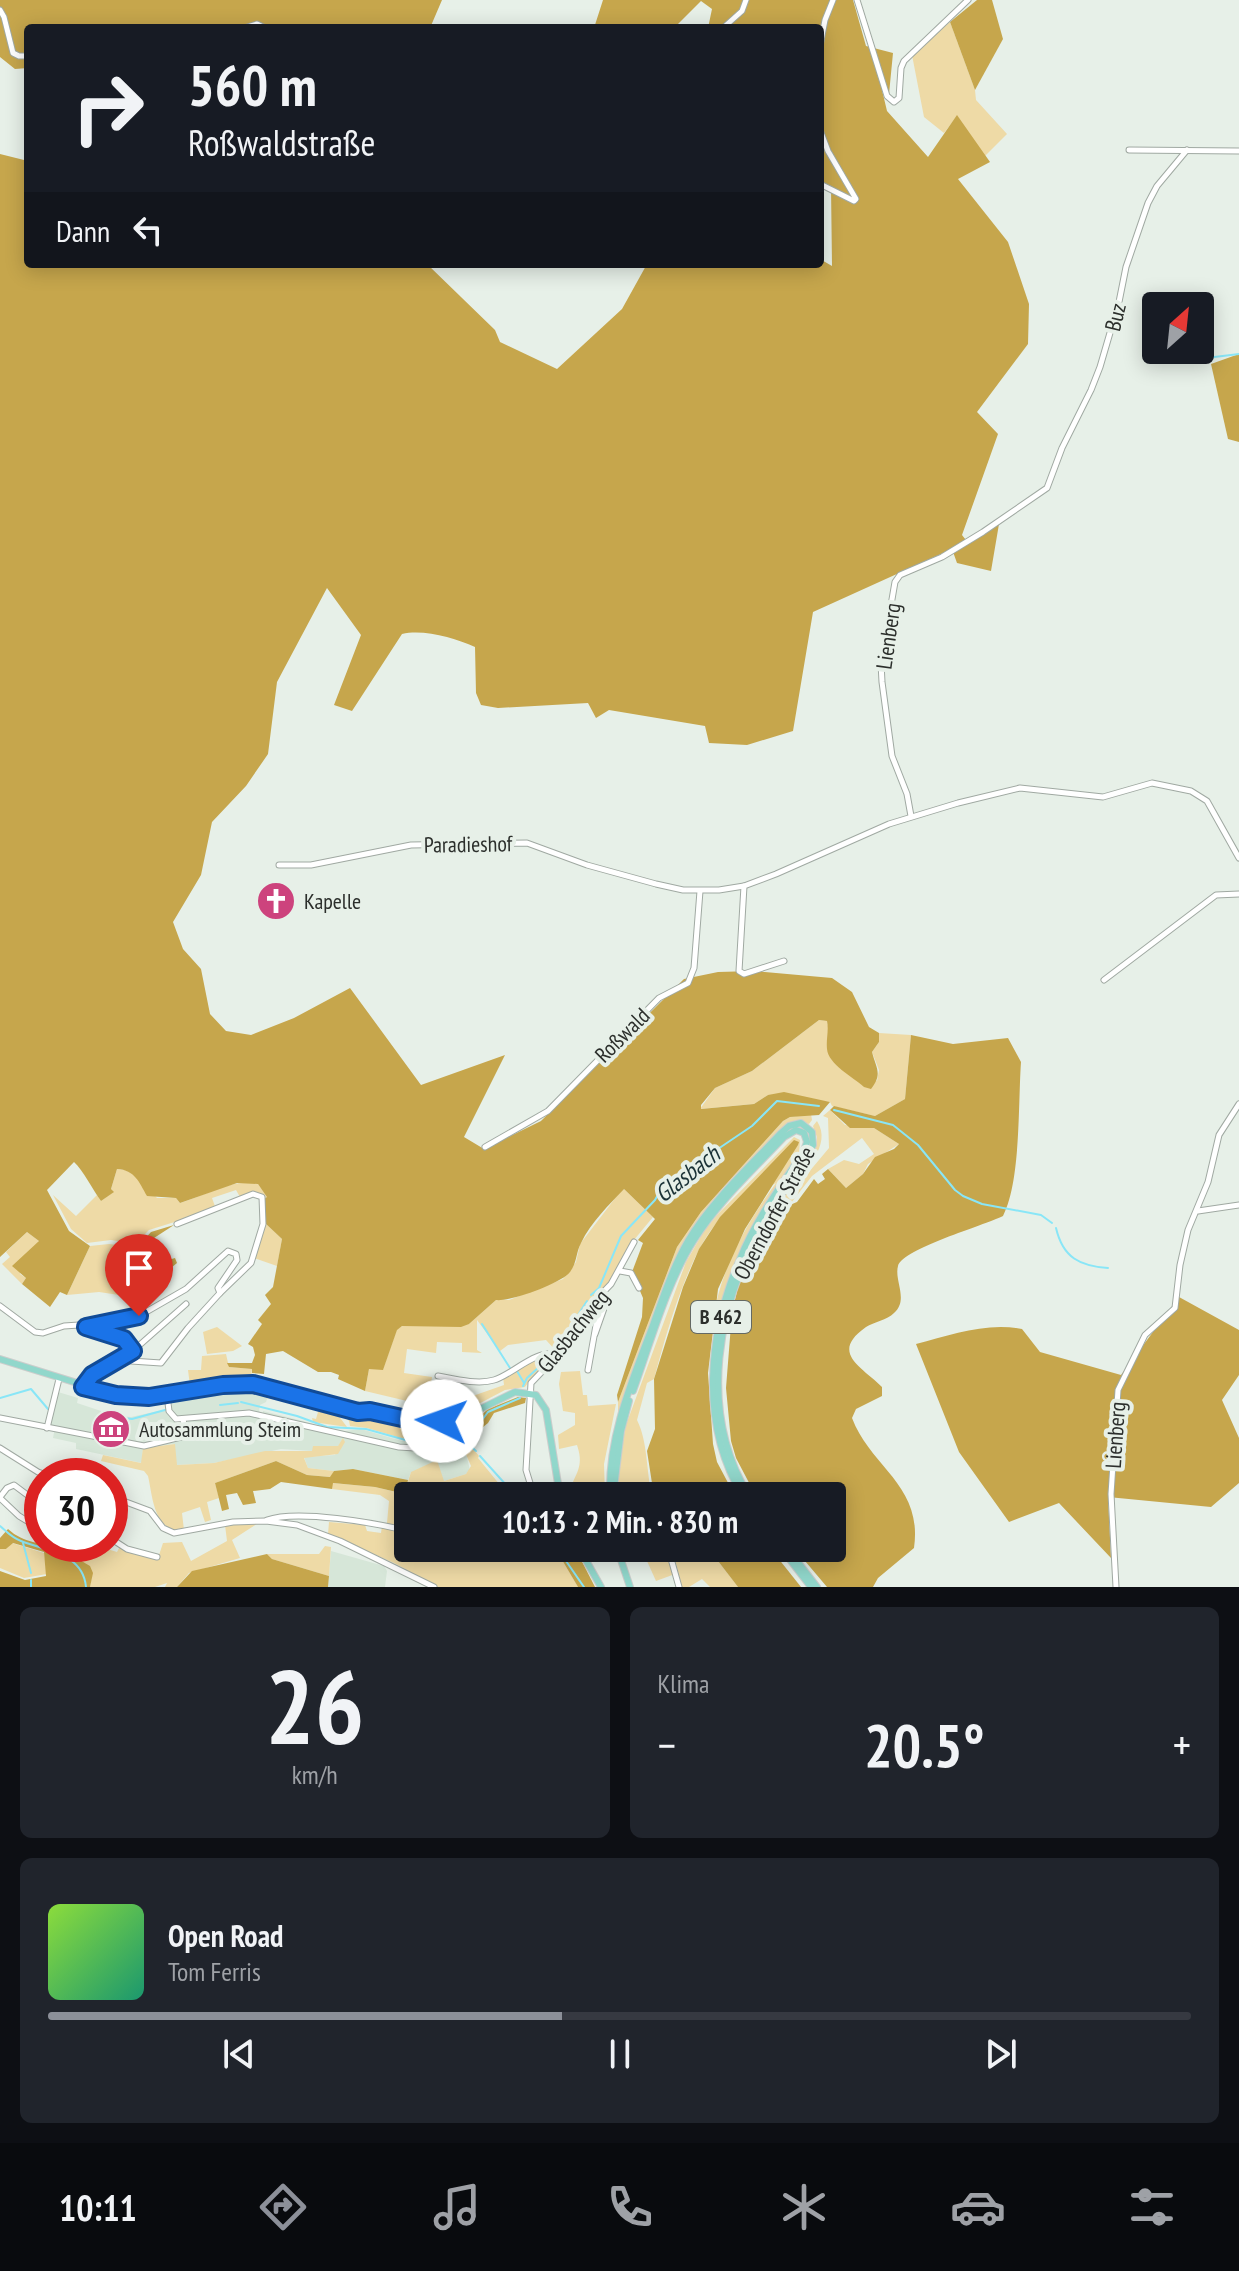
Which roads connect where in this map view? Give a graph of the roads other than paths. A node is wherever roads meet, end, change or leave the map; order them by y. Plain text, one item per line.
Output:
1 (746, 0) edge
2 (833, 0) edge
3 (857, 0) edge
4 (968, 0) edge
5 (0, 10) edge
6 (727, 24) edge
7 (824, 25) edge
8 (24, 56) edge
9 (824, 140) edge
10 (1129, 150) dead end
11 (1187, 150) junction
12 (1239, 151) edge
13 (824, 186) edge
14 (1047, 488) joint
15 (911, 816) junction
16 (1239, 858) edge
17 (279, 865) dead end
18 (744, 886) junction
19 (700, 891) junction
20 (1239, 894) edge
21 (784, 961) dead end
22 (1104, 980) dead end
23 (1239, 1104) edge
24 (485, 1147) dead end
25 (1239, 1205) edge
26 (1198, 1211) junction
27 (177, 1224) dead end
28 (634, 1242) dead end
29 (619, 1271) junction
30 (639, 1288) dead end
31 (220, 1293) junction
32 (608, 1297) dead end
33 (593, 1302) junction
34 (1, 1304) edge
35 (186, 1304) dead end
36 (86, 1327) junction
37 (593, 1334) junction
38 (133, 1351) junction
39 (557, 1355) junction
40 (126, 1357) junction
41 (0, 1359) edge
42 (588, 1370) dead end
43 (438, 1376) dead end
44 (59, 1379) junction
45 (83, 1387) junction
46 (529, 1393) junction
47 (167, 1395) junction
48 (0, 1418) edge
49 (183, 1419) junction
50 (47, 1428) junction
51 (0, 1448) edge
52 (431, 1449) dead end
53 (24, 1463) edge
54 (530, 1482) edge
55 (558, 1482) edge
56 (612, 1482) edge
57 (614, 1482) edge
58 (735, 1482) edge
59 (740, 1482) edge
60 (24, 1492) edge
61 (0, 1498) edge
62 (128, 1502) edge
63 (24, 1519) edge
64 (266, 1521) junction
65 (394, 1527) edge
66 (128, 1549) edge
67 (157, 1557) dead end
68 (587, 1562) edge
69 (622, 1562) edge
70 (672, 1562) edge
71 (794, 1562) edge
72 (796, 1562) edge
73 (1116, 1586) edge
74 (434, 1587) edge
75 (601, 1587) edge
76 (630, 1587) edge
77 (679, 1587) edge
78 (811, 1587) edge
79 (817, 1587) edge

1 - 6 street
2 - 7 street
3 - 4 street
5 - 8 street
9 - 13 street
10 - 11 street
11 - 12 street
11 - 14 street, Buz
14 - 15 street, Lienberg
15 - 16 street
15 - 18 street
17 - 19 street, Paradieshof
18 - 19 street
18 - 21 street
19 - 24 street, Roßwald
20 - 22 street
23 - 26 street, Lienberg
25 - 26 street
26 - 73 street, Lienberg
27 - 31 street
28 - 29 street, Glasbachweg
29 - 30 street, Glasbachweg
29 - 33 street, Glasbachweg
31 - 36 street
31 - 40 street
32 - 37 street
33 - 37 street
33 - 39 street, Glasbachweg
34 - 36 street
35 - 38 street
36 - 38 street
37 - 42 street
38 - 40 street
39 - 43 street
39 - 46 street, Glasbachweg
40 - 45 street
41 - 44 main road
44 - 45 main road
44 - 50 street
45 - 47 main road
46 - 47 main road
46 - 54 street
46 - 55 main road
47 - 49 street
48 - 50 street
49 - 50 street
49 - 52 street
51 - 53 street
56 - 59 main road, Oberndorfer Straße / B 462
57 - 58 main road, Oberndorfer Straße / B 462
60 - 61 street
61 - 63 street
62 - 64 street
64 - 65 street
64 - 74 street
66 - 67 street
68 - 75 main road
69 - 76 main road
70 - 77 street
71 - 78 main road
72 - 79 main road

